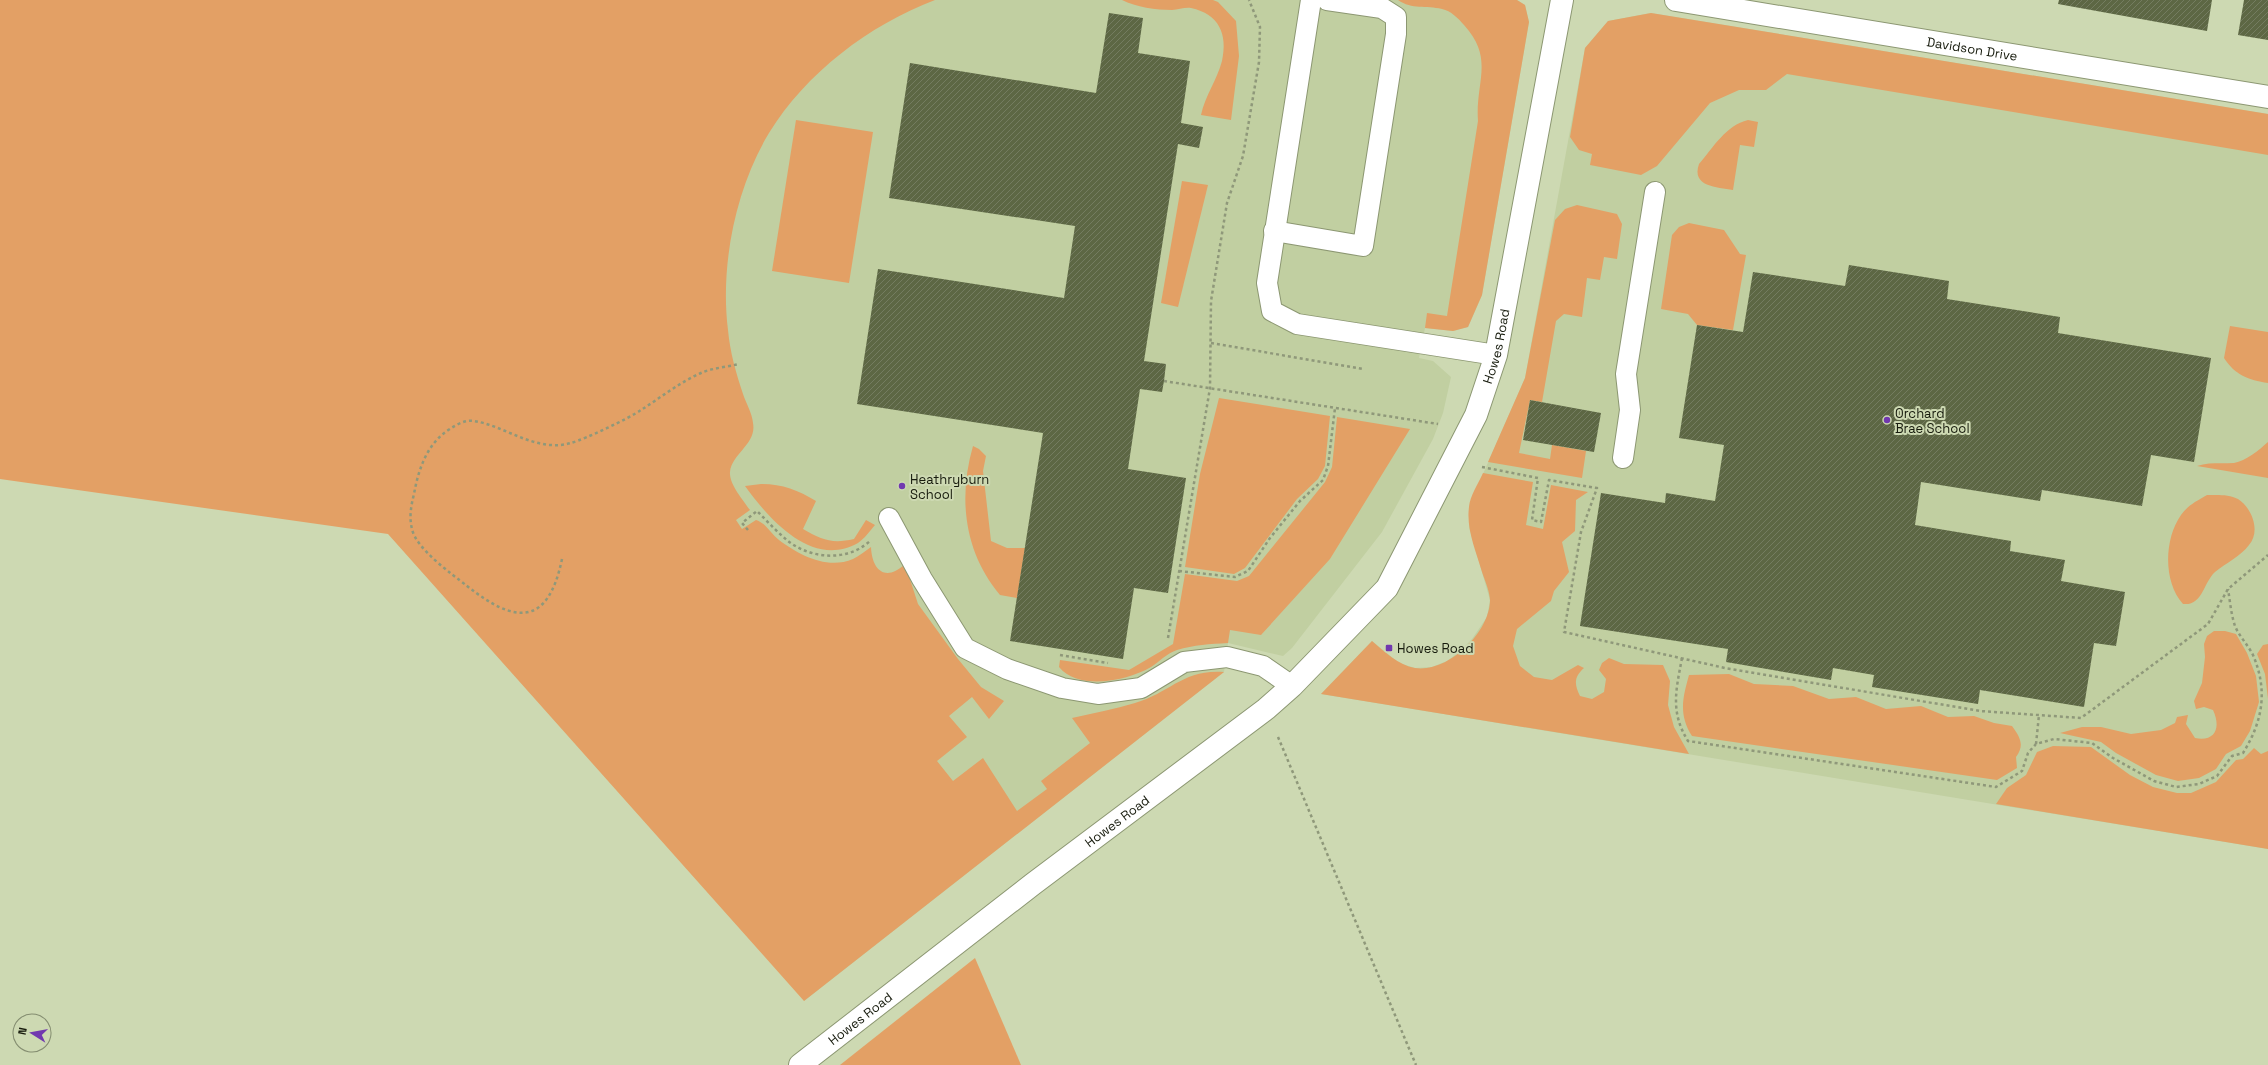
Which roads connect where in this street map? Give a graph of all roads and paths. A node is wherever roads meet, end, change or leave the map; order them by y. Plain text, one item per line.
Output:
1 (1249, 0) edge
2 (1311, 0) edge
3 (1328, 0) edge
4 (1562, 0) edge
5 (1676, 0) edge
6 (2268, 97) edge
7 (1655, 192) dead end
8 (1274, 231) junction
9 (1211, 343) junction
10 (1496, 355) junction
11 (739, 364) dead end
12 (1363, 368) dead end
13 (1164, 381) dead end
14 (1210, 388) junction
15 (1335, 408) junction
16 (1469, 429) junction
17 (1623, 458) dead end
18 (1452, 462) junction
19 (889, 518) joint
20 (748, 530) dead end
21 (2268, 555) edge
22 (562, 559) dead end
23 (1179, 571) junction
24 (2228, 589) junction
25 (1167, 641) dead end
26 (1058, 655) dead end
27 (1682, 658) junction
28 (1112, 663) dead end
29 (1292, 686) junction
30 (1266, 709) junction
31 (2039, 714) junction
32 (2036, 744) junction
33 (800, 1065) edge
34 (1416, 1065) edge

1 - 9 path
2 - 8 lane
3 - 8 lane
4 - 10 street, Howes Road
5 - 6 street, Davidson Drive
7 - 17 lane
8 - 10 lane
9 - 12 path
9 - 14 path
10 - 16 street, Howes Road
11 - 22 path
13 - 14 path
14 - 15 path
14 - 23 path
15 - 16 path
15 - 23 path
16 - 18 street, Howes Road
18 - 27 path
18 - 29 street, Howes Road
19 - 20 path
19 - 29 lane
21 - 24 path
23 - 25 path
24 - 31 path
24 - 32 path
26 - 28 path
27 - 31 path
27 - 32 path
29 - 30 street, Howes Road
30 - 33 street, Howes Road
30 - 34 path
31 - 32 path

